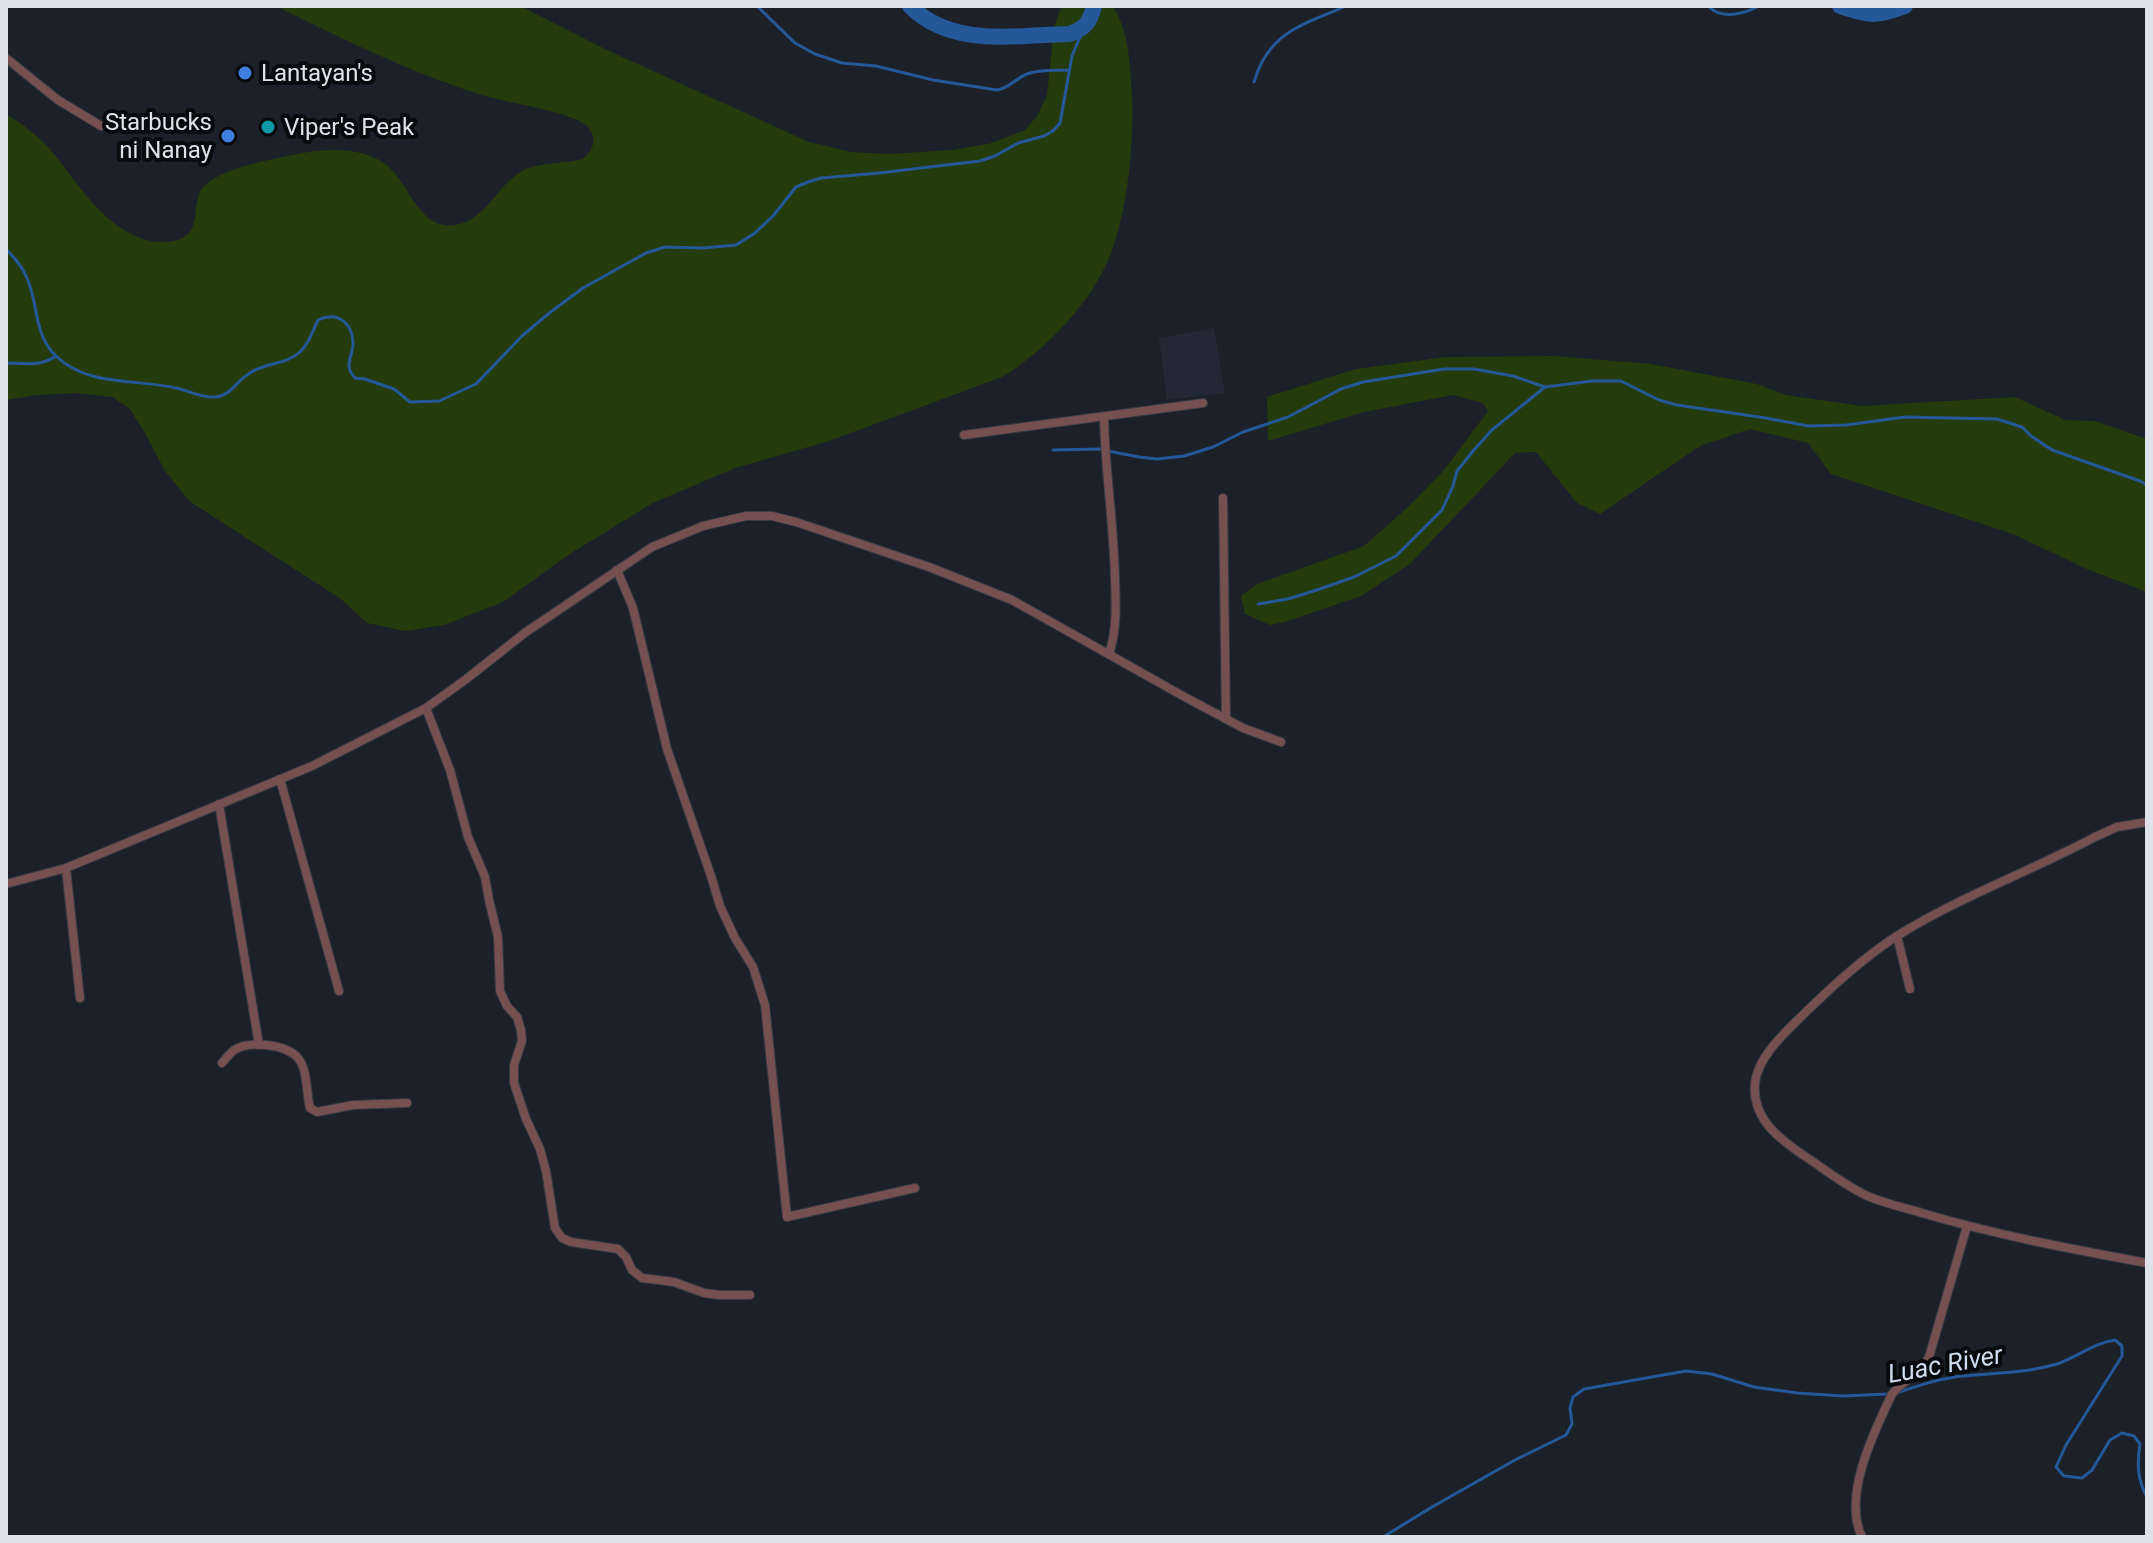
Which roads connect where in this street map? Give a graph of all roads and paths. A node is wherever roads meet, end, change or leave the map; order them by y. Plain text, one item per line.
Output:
1 (6, 58) edge
2 (101, 126) dead end
3 (1203, 403) dead end
4 (1104, 417) junction
5 (964, 435) dead end
6 (1223, 498) dead end
7 (617, 570) junction
8 (1109, 654) junction
9 (426, 708) junction
10 (1226, 719) junction
11 (1281, 742) dead end
12 (280, 779) junction
13 (219, 804) junction
14 (2147, 822) edge
15 (66, 868) junction
16 (6, 884) edge
17 (1897, 936) junction
18 (1910, 989) dead end
19 (339, 991) dead end
20 (80, 998) dead end
21 (259, 1045) junction
22 (222, 1063) dead end
23 (407, 1103) dead end
24 (915, 1188) dead end
25 (1967, 1226) junction
26 (2147, 1263) edge
27 (750, 1295) dead end
28 (1862, 1537) edge

1 - 2 street
3 - 4 street
4 - 5 street
4 - 8 street
6 - 10 street
7 - 8 street
7 - 9 street
7 - 24 street
8 - 10 street
9 - 12 street
9 - 27 street
10 - 11 street
12 - 13 street
12 - 19 street
13 - 15 street
13 - 21 street
14 - 17 street
15 - 16 street
15 - 20 street
17 - 18 street
17 - 25 street
21 - 22 street
21 - 23 street
25 - 26 street
25 - 28 street

